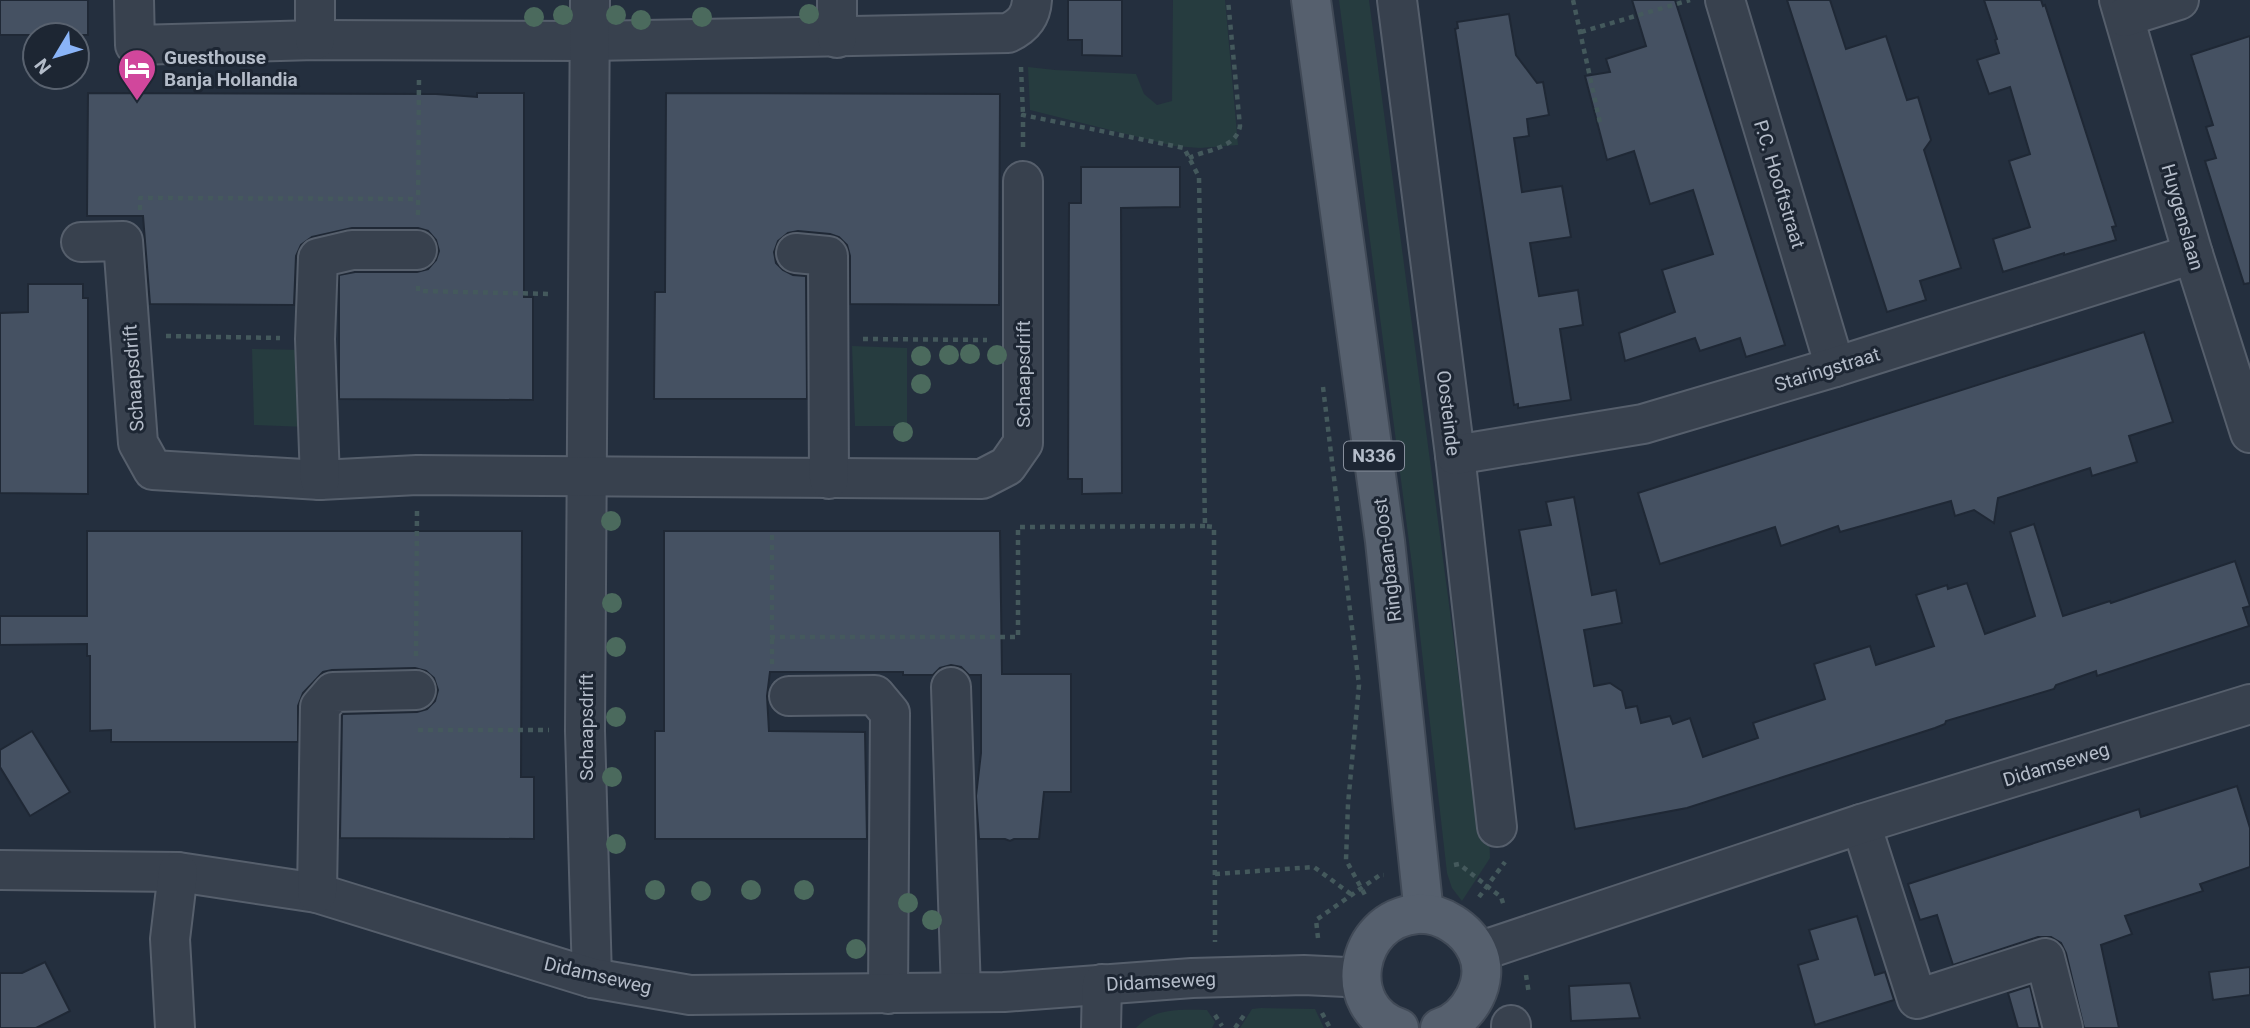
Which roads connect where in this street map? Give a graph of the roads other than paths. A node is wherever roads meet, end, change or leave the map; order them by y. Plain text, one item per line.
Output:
1 (134, 0) edge
2 (315, 0) edge
3 (590, 0) edge
4 (836, 0) edge
5 (1311, 0) edge
6 (1397, 0) edge
7 (1725, 0) edge
8 (2179, 0) edge
9 (2122, 8) edge
10 (1025, 14) edge
11 (837, 38) junction
12 (315, 40) junction
13 (590, 41) junction
14 (1023, 181) road end
15 (81, 242) dead end
16 (417, 250) road end
17 (796, 254) dead end
18 (2193, 254) junction
19 (1835, 367) junction
20 (2250, 433) edge
21 (1455, 455) junction
22 (587, 476) junction
23 (829, 479) junction
24 (320, 480) junction
25 (951, 687) dead end
26 (416, 690) road end
27 (789, 696) dead end
28 (2250, 704) edge
29 (1861, 824) junction
30 (1497, 827) road end
31 (0, 870) edge
32 (178, 872) junction
33 (317, 893) junction
34 (1424, 914) junction
35 (1478, 952) junction
36 (592, 978) junction
37 (1361, 981) junction
38 (1102, 984) junction
39 (961, 992) junction
40 (888, 994) junction
41 (176, 1028) edge
42 (1101, 1028) edge
43 (1399, 1028) edge
44 (1440, 1028) edge
45 (2063, 1028) edge

1 - 12 street
2 - 12 street
3 - 13 street, Schaapsdrift
4 - 11 street
5 - 34 main road, Ringbaan-Oost / N336
6 - 21 street, Oosteinde
7 - 19 street, P.C. Hooftstraat
8 - 9 street
9 - 18 street, Huygenslaan
10 - 11 street
11 - 13 street
12 - 13 street
13 - 22 street, Schaapsdrift
14 - 23 street, Schaapsdrift
15 - 24 street, Schaapsdrift
16 - 24 street
17 - 23 street
18 - 19 street, Staringstraat
18 - 20 street, Huygenslaan
19 - 21 street, Staringstraat
21 - 30 street, Oosteinde
22 - 23 street, Schaapsdrift
22 - 24 street, Schaapsdrift
22 - 36 street, Schaapsdrift
25 - 39 street
26 - 33 street
27 - 40 street
28 - 29 street, Didamseweg
29 - 35 street, Didamseweg
29 - 45 street
31 - 32 street, Didamseweg
32 - 33 street, Didamseweg
32 - 41 street
33 - 36 street, Didamseweg
34 - 35 main road
34 - 37 main road
35 - 44 main road
36 - 40 street, Didamseweg
37 - 38 street, Didamseweg
37 - 43 main road
38 - 39 street, Didamseweg
38 - 42 street
39 - 40 street, Didamseweg

